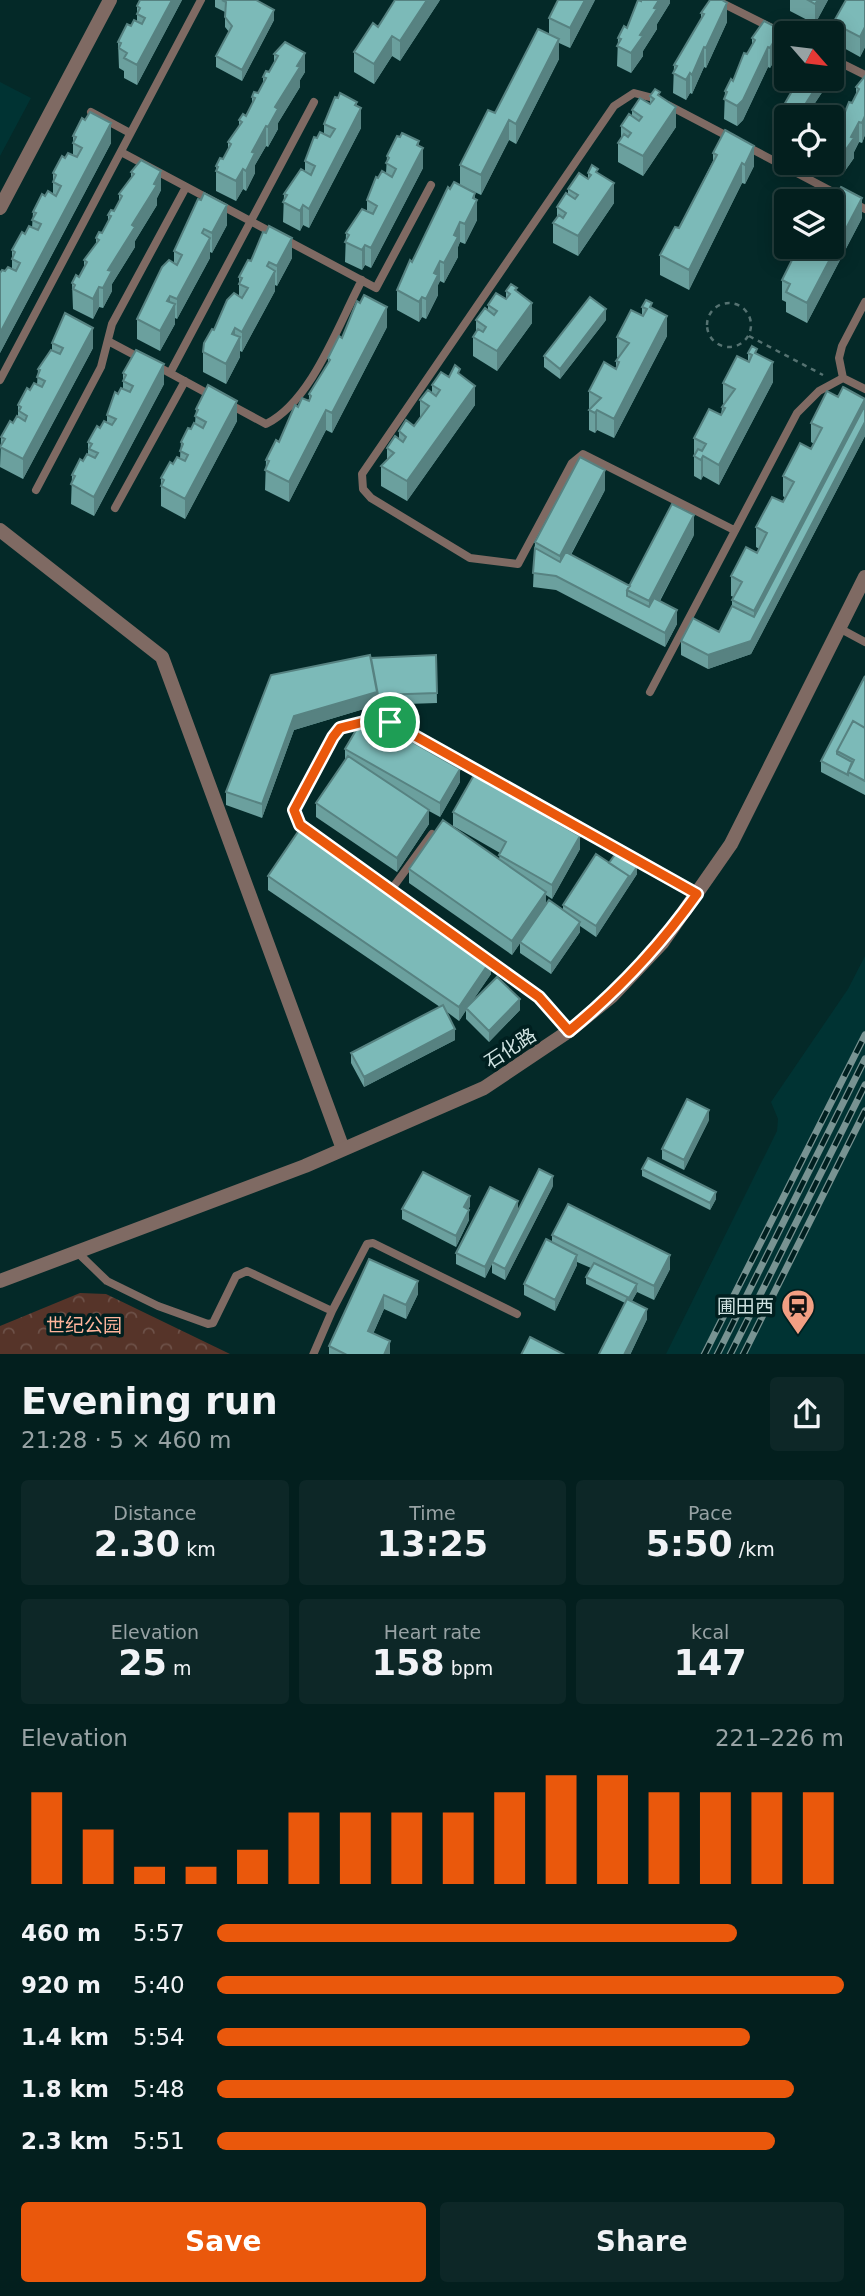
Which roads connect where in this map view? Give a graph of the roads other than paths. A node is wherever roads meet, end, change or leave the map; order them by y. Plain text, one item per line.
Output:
1 (110, 0) edge
2 (201, 0) edge
3 (716, 0) edge
4 (774, 29) edge
5 (844, 64) edge
6 (865, 75) edge
7 (314, 102) dead end
8 (90, 112) edge
9 (131, 133) junction
10 (121, 152) junction
11 (431, 185) dead end
12 (186, 187) junction
13 (0, 208) edge
14 (865, 209) edge
15 (251, 221) junction
16 (362, 280) junction
17 (865, 302) edge
18 (108, 341) junction
19 (170, 373) junction
20 (0, 380) edge
21 (839, 380) junction
22 (185, 381) junction
23 (865, 389) edge
24 (36, 490) dead end
25 (115, 508) dead end
26 (0, 530) edge
27 (734, 530) junction
28 (865, 576) edge
29 (839, 628) junction
30 (865, 642) edge
31 (650, 692) dead end
32 (432, 834) edge
33 (391, 890) junction
34 (697, 894) junction
35 (454, 936) edge
36 (476, 951) edge
37 (569, 1031) junction
38 (344, 1149) junction
39 (77, 1252) junction
40 (0, 1281) edge
41 (332, 1311) junction
42 (517, 1314) dead end
43 (313, 1354) edge

1 - 13 street
2 - 9 lane
3 - 4 lane
5 - 6 lane
7 - 15 lane
8 - 9 lane
9 - 10 lane
10 - 12 lane
10 - 20 lane
11 - 16 lane
12 - 15 lane
12 - 18 lane
14 - 27 lane
15 - 16 lane
15 - 19 lane
16 - 22 lane
17 - 21 lane
18 - 19 lane
18 - 24 lane
19 - 22 lane
21 - 23 lane
21 - 27 lane
22 - 25 lane
26 - 38 street
27 - 31 lane
28 - 29 street, 石化路
29 - 30 lane
29 - 34 street, 石化路
32 - 33 lane
33 - 34 lane
33 - 35 lane
34 - 37 street, 石化路
36 - 37 lane
37 - 38 street, 石化路
38 - 39 street, 石化路
39 - 40 street, 石化路
39 - 41 lane
41 - 42 lane
41 - 43 lane

